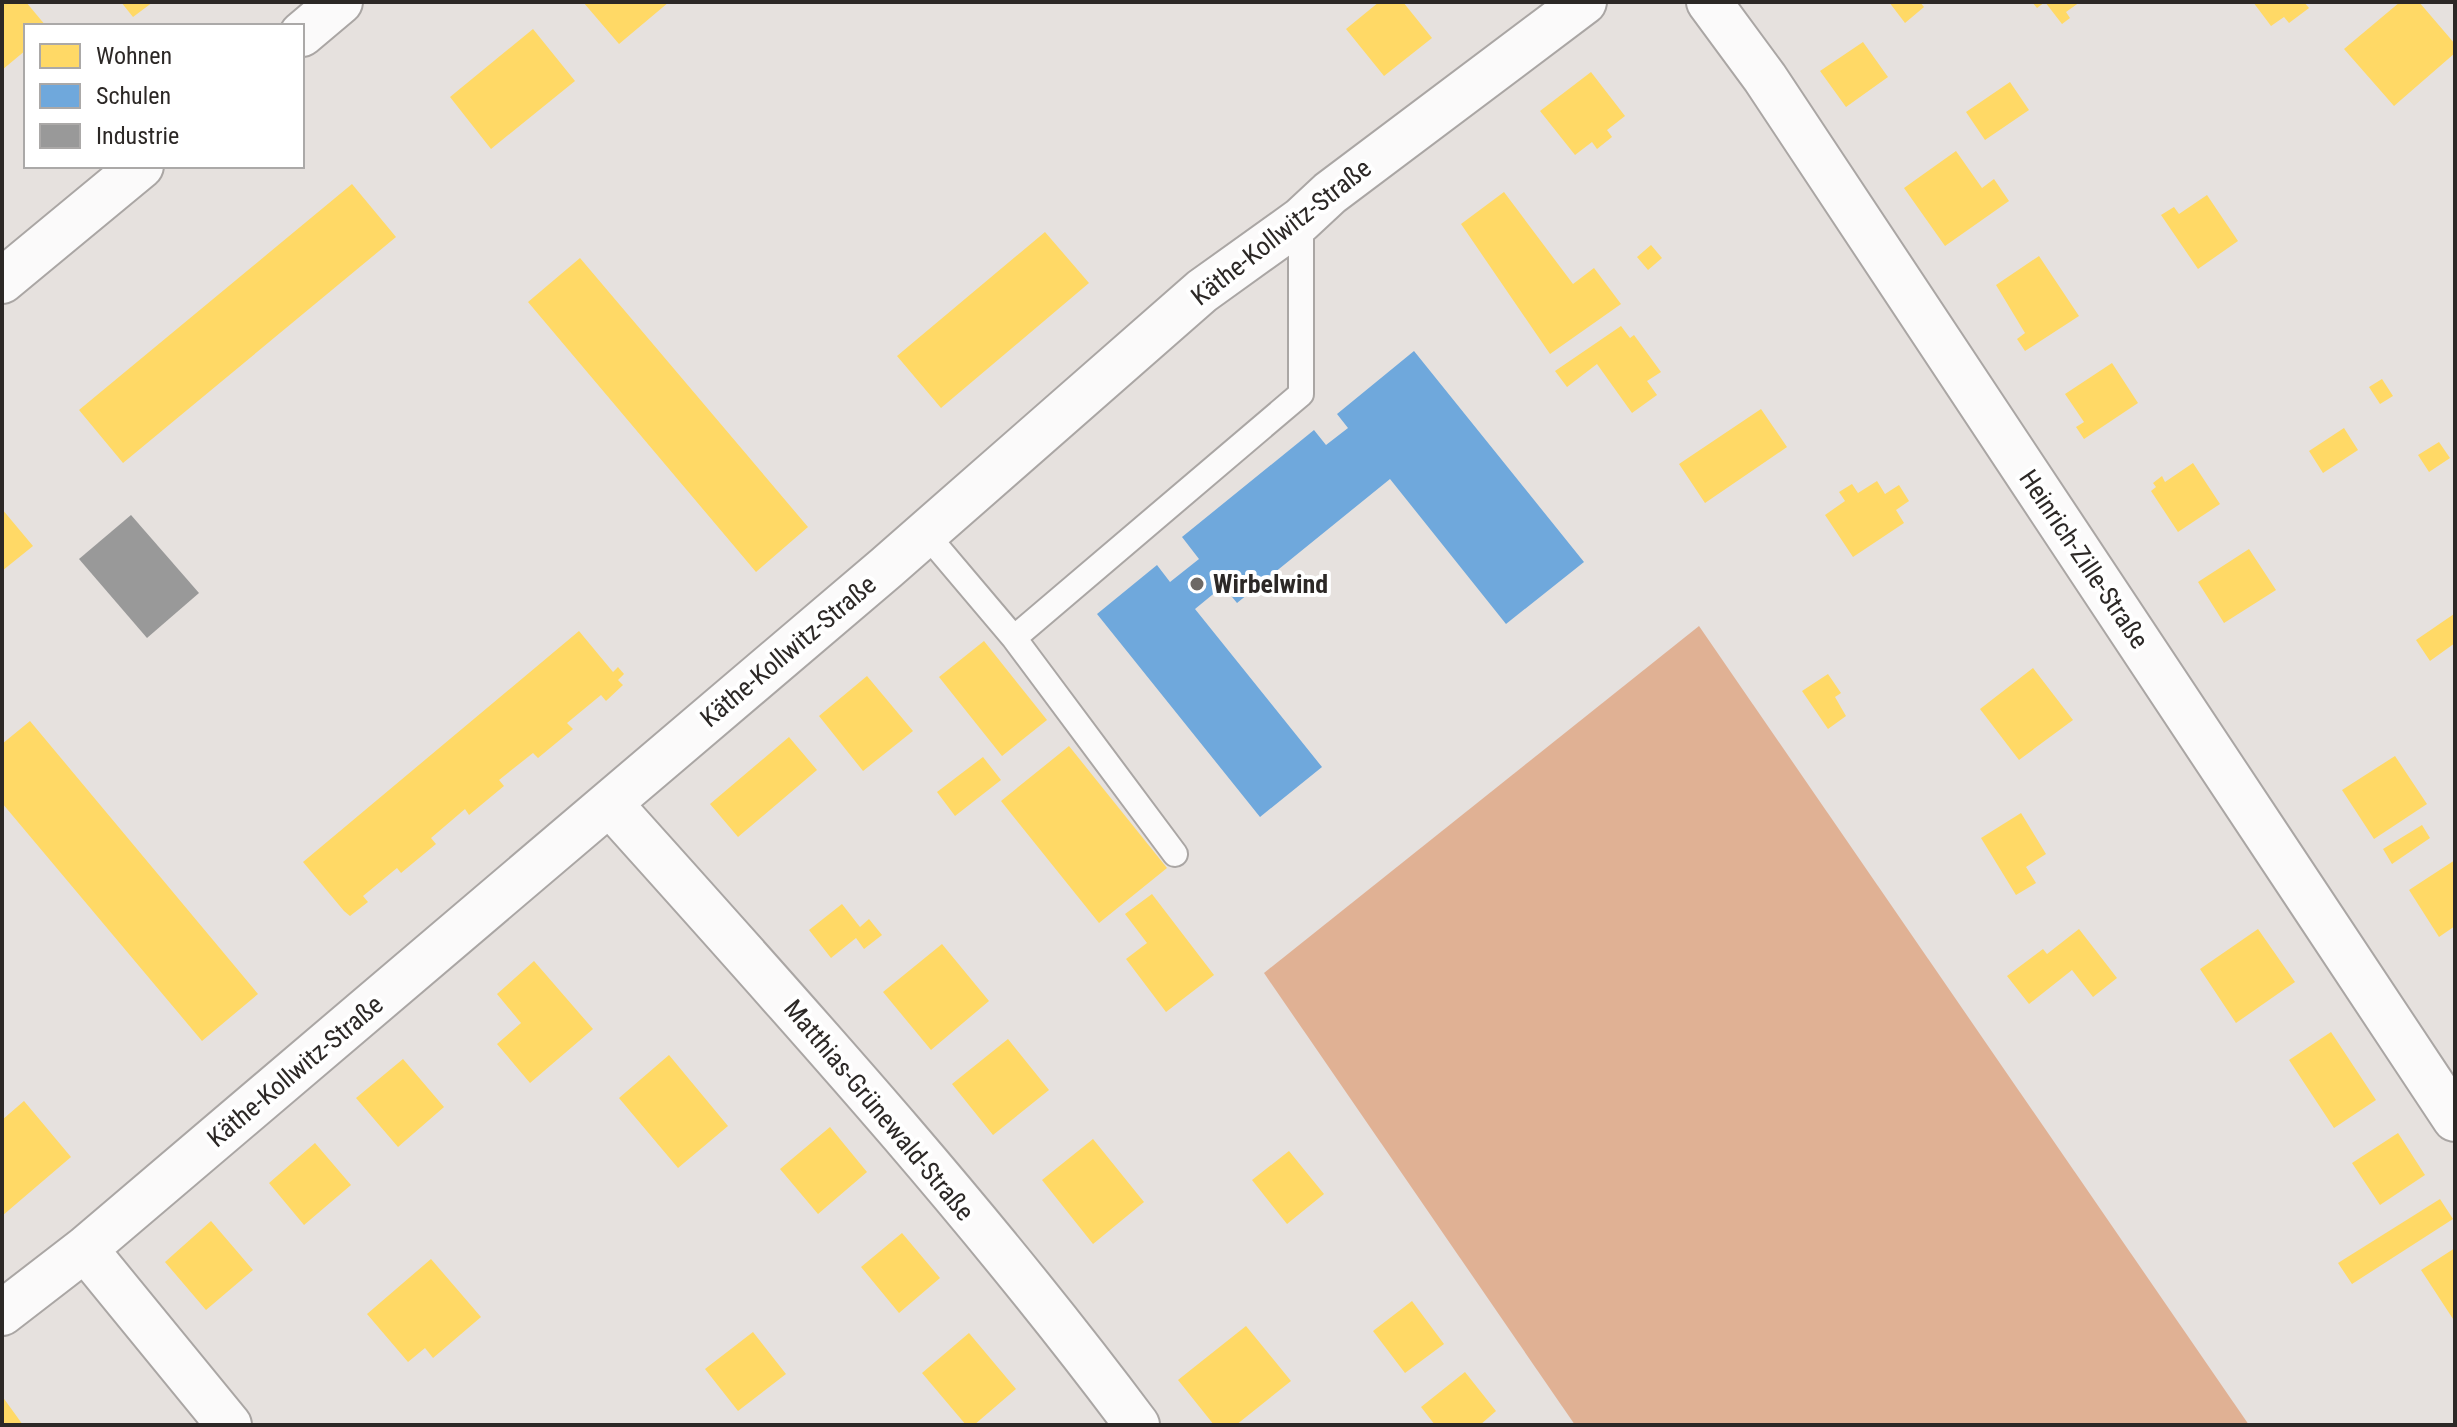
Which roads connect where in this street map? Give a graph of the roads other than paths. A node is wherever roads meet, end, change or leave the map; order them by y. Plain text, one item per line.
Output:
1 (340, 2) edge
2 (1584, 2) edge
3 (1709, 2) edge
4 (304, 32) edge
5 (139, 168) edge
6 (1301, 220) junction
7 (2, 281) edge
8 (926, 534) junction
9 (1014, 638) junction
10 (610, 804) junction
11 (1175, 854) dead end
12 (2455, 1119) edge
13 (85, 1249) junction
14 (2, 1313) edge
15 (229, 1425) edge
16 (1137, 1425) edge

1 - 4 street
2 - 6 street, Käthe-Kollwitz-Straße
3 - 12 street, Heinrich-Zille-Straße
5 - 7 street
6 - 8 street, Käthe-Kollwitz-Straße
6 - 9 lane
8 - 9 lane
8 - 10 street, Käthe-Kollwitz-Straße
9 - 11 lane
10 - 13 street, Käthe-Kollwitz-Straße
10 - 16 street, Matthias-Grünewald-Straße
13 - 14 street, Käthe-Kollwitz-Straße
13 - 15 street

